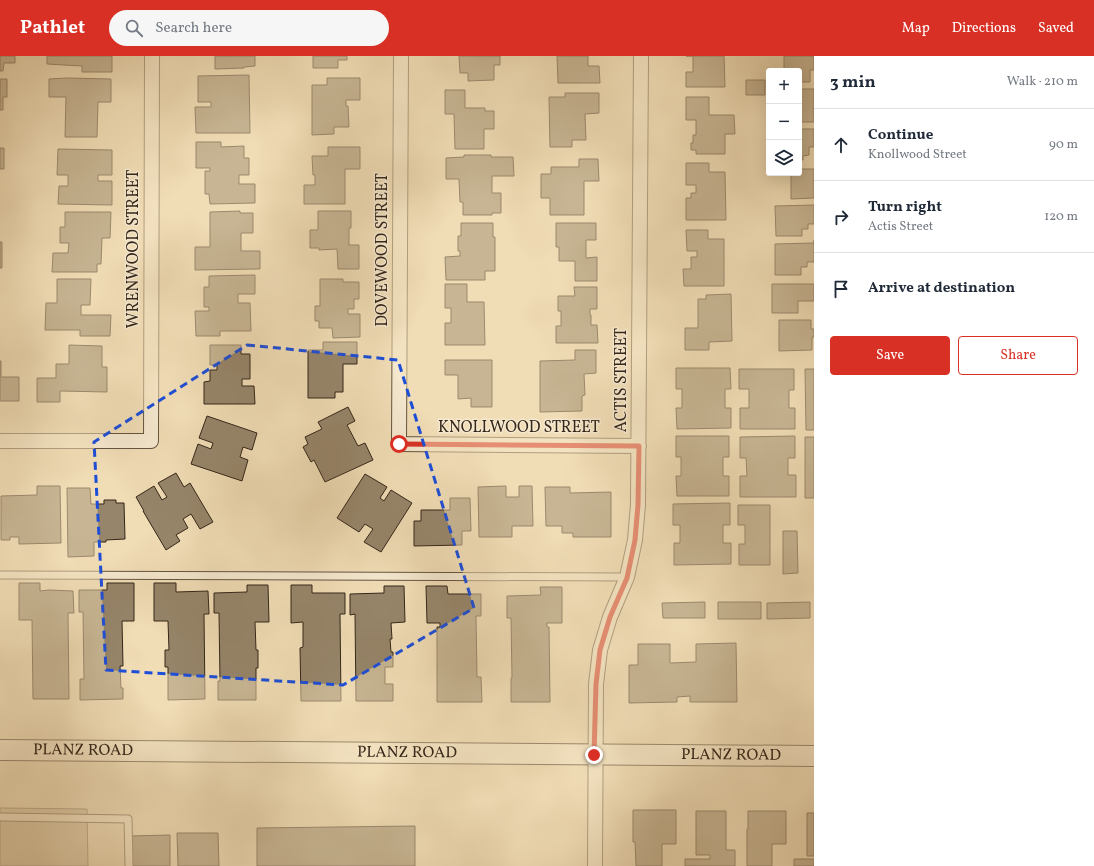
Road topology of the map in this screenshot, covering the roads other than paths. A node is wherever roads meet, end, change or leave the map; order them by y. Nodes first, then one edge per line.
1 (152, 56) edge
2 (401, 56) edge
3 (641, 56) edge
4 (0, 441) edge
5 (399, 444) joint
6 (639, 446) junction
7 (0, 575) edge
8 (627, 578) junction
9 (0, 750) edge
10 (594, 755) junction
11 (814, 756) edge
12 (0, 817) edge
13 (129, 866) edge
14 (595, 866) edge

1 - 4 street, WRENWOOD STREET
2 - 5 street, DOVEWOOD STREET
3 - 6 street, ACTIS STREET
5 - 6 street, KNOLLWOOD STREET
6 - 8 street, ACTIS STREET
7 - 8 lane
8 - 10 street, ACTIS STREET
9 - 10 street, PLANZ ROAD
10 - 11 street, PLANZ ROAD
10 - 14 street, ACTIS STREET
12 - 13 lane

